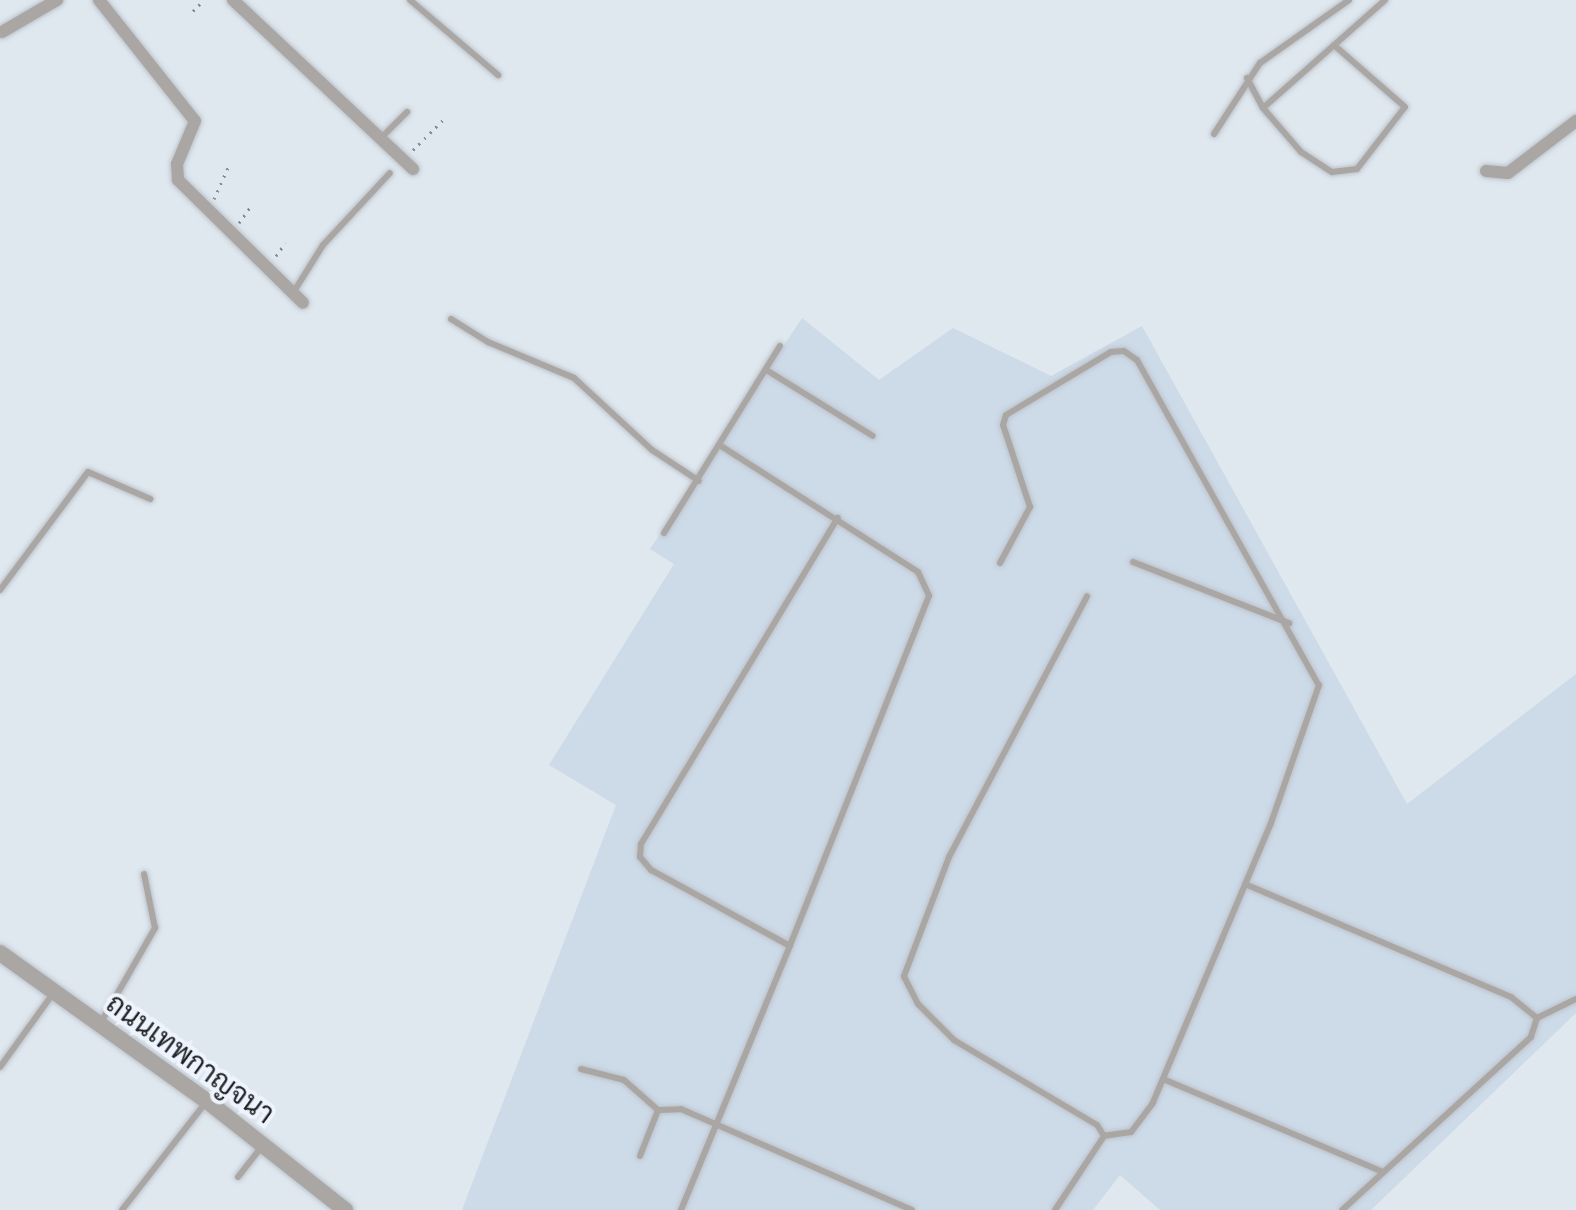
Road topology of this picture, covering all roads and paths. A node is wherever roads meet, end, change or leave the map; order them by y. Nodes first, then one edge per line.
1 (57, 0) edge
2 (99, 0) edge
3 (204, 0) edge
4 (233, 0) edge
5 (410, 0) edge
6 (1349, 0) edge
7 (1385, 0) edge
8 (193, 11) dead end
9 (2, 32) dead end
10 (1334, 45) junction
11 (498, 75) dead end
12 (1247, 78) junction
13 (1263, 108) junction
14 (407, 112) dead end
15 (444, 119) dead end
16 (1576, 121) edge
17 (1214, 134) dead end
18 (380, 139) junction
19 (408, 165) joint
20 (229, 166) dead end
21 (1486, 171) dead end
22 (390, 173) dead end
23 (251, 206) dead end
24 (209, 212) junction
25 (231, 234) junction
26 (293, 293) junction
27 (303, 303) dead end
28 (451, 319) dead end
29 (780, 346) dead end
30 (768, 371) junction
31 (873, 436) dead end
32 (721, 446) junction
33 (699, 481) junction
34 (150, 499) dead end
35 (838, 518) junction
36 (664, 533) dead end
37 (1133, 562) dead end
38 (1000, 563) dead end
39 (0, 590) edge
40 (1087, 596) dead end
41 (1289, 623) junction
42 (144, 874) dead end
43 (1245, 884) junction
44 (790, 946) junction
45 (0, 953) edge
46 (54, 992) junction
47 (1576, 999) edge
48 (1537, 1018) junction
49 (100, 1024) junction
50 (0, 1067) edge
51 (581, 1069) dead end
52 (1163, 1079) junction
53 (207, 1101) junction
54 (658, 1110) junction
55 (716, 1124) junction
56 (1104, 1136) junction
57 (263, 1145) junction
58 (640, 1156) dead end
59 (1383, 1172) junction
60 (238, 1177) dead end
61 (122, 1210) edge
62 (345, 1210) edge
63 (681, 1210) edge
64 (912, 1210) edge
65 (1055, 1210) edge
66 (1342, 1210) edge

1 - 9 street
2 - 24 street
3 - 8 path
4 - 18 street
5 - 11 lane
6 - 12 lane
7 - 10 lane
10 - 13 lane
10 - 13 lane
12 - 13 lane
12 - 17 lane
14 - 18 lane
15 - 19 path
16 - 21 street
18 - 19 street
20 - 24 path
22 - 26 lane
23 - 25 path
24 - 25 street
25 - 26 street
26 - 27 street
28 - 33 lane
29 - 30 lane
30 - 31 lane
30 - 32 lane
32 - 33 lane
32 - 35 lane
33 - 36 lane
34 - 39 lane
35 - 44 lane
35 - 44 lane
37 - 41 lane
38 - 41 lane
40 - 56 lane
41 - 43 lane
42 - 49 lane
43 - 48 lane
43 - 52 lane
44 - 55 lane
45 - 46 street, ถนนเทพกาญจนา
46 - 49 street, ถนนเทพกาญจนา
46 - 50 lane
47 - 48 lane
48 - 59 lane
49 - 53 street, ถนนเทพกาญจนา
51 - 54 lane
52 - 56 lane
52 - 59 lane
53 - 57 street, ถนนเทพกาญจนา
53 - 61 lane
54 - 55 lane
54 - 58 lane
55 - 63 lane
55 - 64 lane
56 - 65 lane
57 - 60 lane
57 - 62 street, ถนนเทพกาญจนา
59 - 66 lane

